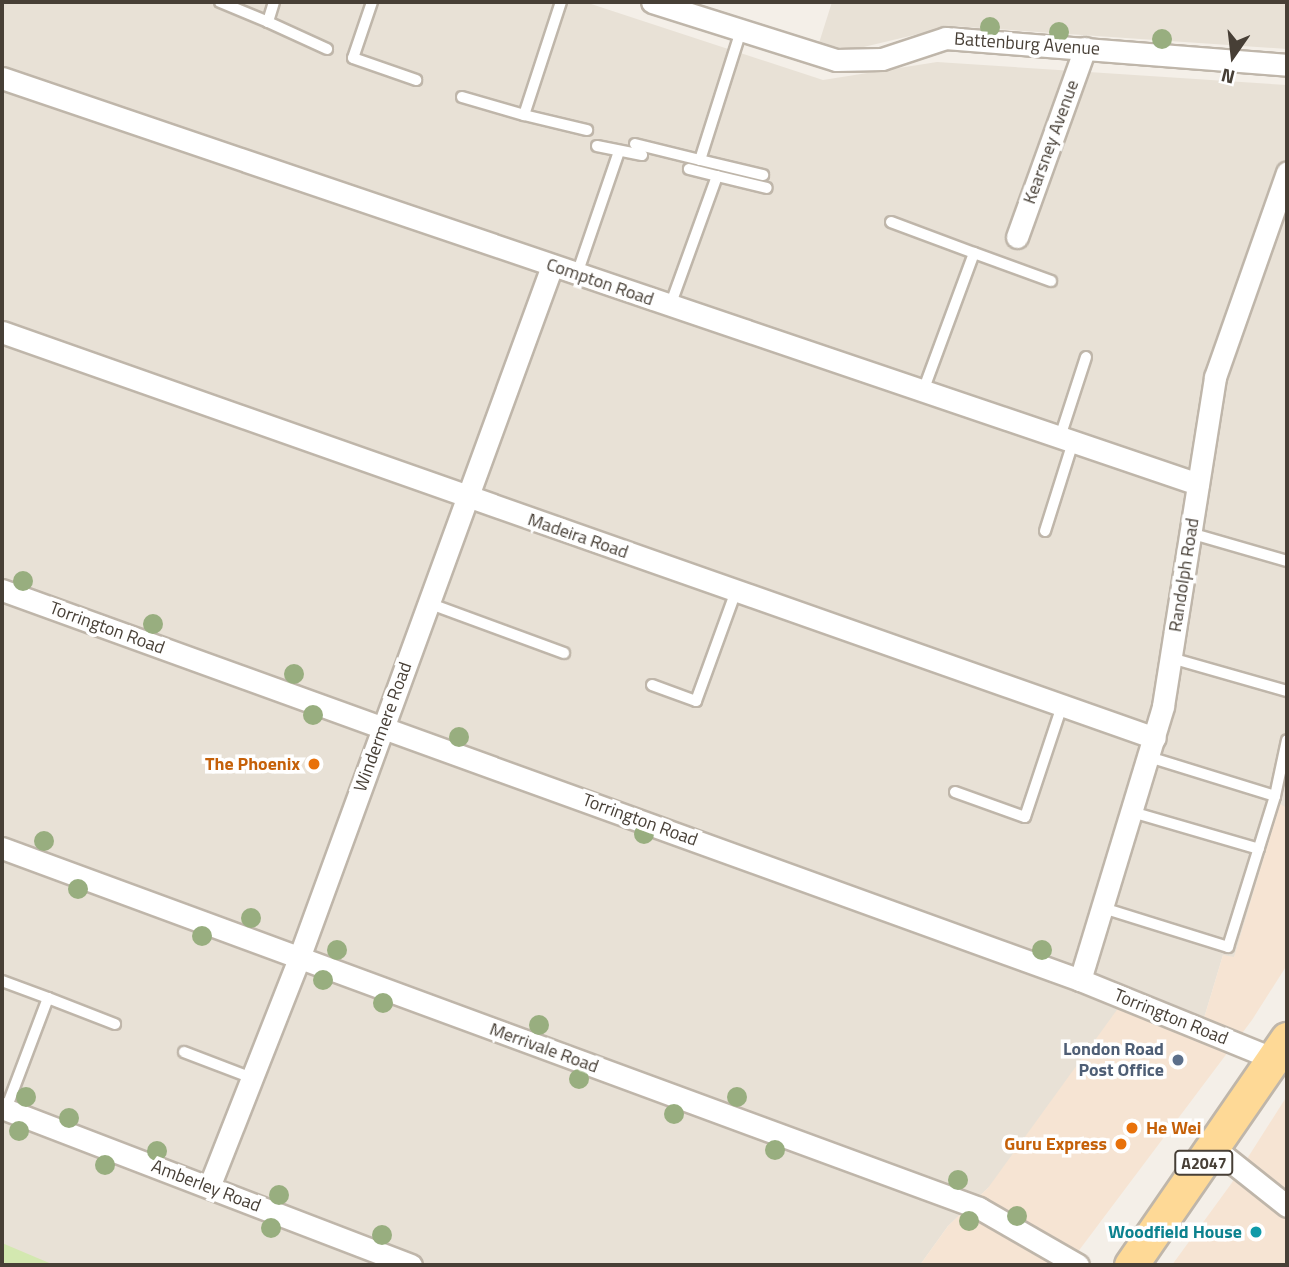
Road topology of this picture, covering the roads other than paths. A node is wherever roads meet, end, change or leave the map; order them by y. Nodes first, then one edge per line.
1 (220, 2) edge
2 (274, 2) edge
3 (372, 2) edge
4 (561, 2) edge
5 (652, 2) edge
6 (268, 22) junction
7 (741, 31) junction
8 (1085, 48) junction
9 (327, 49) dead end
10 (1287, 65) edge
11 (2, 78) edge
12 (415, 80) dead end
13 (462, 97) dead end
14 (524, 115) junction
15 (587, 130) dead end
16 (635, 144) dead end
17 (597, 146) dead end
18 (620, 151) junction
19 (642, 155) dead end
20 (699, 160) junction
21 (689, 169) dead end
22 (1287, 172) edge
23 (763, 175) dead end
24 (717, 176) junction
25 (767, 188) dead end
26 (891, 222) dead end
27 (1017, 237) dead end
28 (974, 253) junction
29 (552, 265) junction
30 (577, 274) junction
31 (1051, 281) dead end
32 (670, 306) junction
33 (2, 332) edge
34 (1086, 357) dead end
35 (923, 391) junction
36 (1067, 440) junction
37 (1198, 484) junction
38 (467, 496) junction
39 (1045, 531) dead end
40 (1190, 533) junction
41 (1287, 561) edge
42 (2, 590) edge
43 (736, 591) junction
44 (428, 603) junction
45 (564, 653) dead end
46 (1171, 658) junction
47 (652, 685) dead end
48 (1287, 691) edge
49 (1062, 706) junction
50 (383, 728) junction
51 (1287, 740) edge
52 (1152, 748) junction
53 (955, 792) dead end
54 (1276, 796) junction
55 (1132, 812) junction
56 (2, 848) edge
57 (1259, 849) junction
58 (1103, 908) junction
59 (299, 958) junction
60 (1080, 980) junction
61 (2, 981) edge
62 (47, 998) junction
63 (115, 1024) dead end
64 (1281, 1049) edge
65 (184, 1052) dead end
66 (252, 1078) junction
67 (4, 1108) edge
68 (1214, 1148) junction
69 (209, 1187) junction
70 (1287, 1206) edge
71 (411, 1265) edge
72 (1077, 1265) edge
73 (1130, 1265) edge

1 - 6 lane
2 - 6 lane
3 - 12 lane
4 - 14 lane
5 - 7 street, Battenburg Avenue
6 - 9 lane
7 - 8 street, Battenburg Avenue
7 - 20 lane
8 - 10 street, Battenburg Avenue
8 - 27 street, Kearsney Avenue
11 - 29 street, Compton Road
13 - 14 lane
14 - 15 lane
16 - 20 lane
17 - 18 lane
18 - 19 lane
18 - 30 lane
20 - 23 lane
21 - 24 lane
22 - 37 street, Randolph Road
24 - 25 lane
24 - 32 lane
26 - 28 lane
28 - 31 lane
28 - 35 lane
29 - 30 street, Compton Road
29 - 38 street, Windermere Road
30 - 32 street, Compton Road
32 - 35 street, Compton Road
33 - 38 street, Madeira Road
34 - 36 lane
35 - 36 street, Compton Road
36 - 37 street, Compton Road
36 - 39 lane
37 - 40 street, Randolph Road
38 - 43 street, Madeira Road
38 - 44 street, Windermere Road
40 - 41 lane
40 - 46 street, Randolph Road
42 - 50 street, Torrington Road
43 - 47 lane
43 - 49 street, Madeira Road
44 - 45 lane
44 - 50 street, Windermere Road
46 - 48 lane
46 - 52 street, Randolph Road
49 - 52 street, Madeira Road
49 - 53 lane
50 - 59 street, Windermere Road
50 - 60 street, Torrington Road
51 - 54 lane
52 - 54 lane
52 - 55 street, Randolph Road
54 - 57 lane
55 - 57 lane
55 - 58 street, Randolph Road
56 - 59 street, Merrivale Road
57 - 58 lane
58 - 60 street, Randolph Road
59 - 66 street, Windermere Road
59 - 72 street, Merrivale Road
60 - 64 street, Torrington Road
61 - 62 lane
62 - 63 lane
62 - 67 lane
64 - 68 main road, A2047
65 - 66 lane
66 - 69 street, Windermere Road
67 - 69 street, Amberley Road
68 - 70 street
68 - 73 main road, A2047
69 - 71 street, Amberley Road

